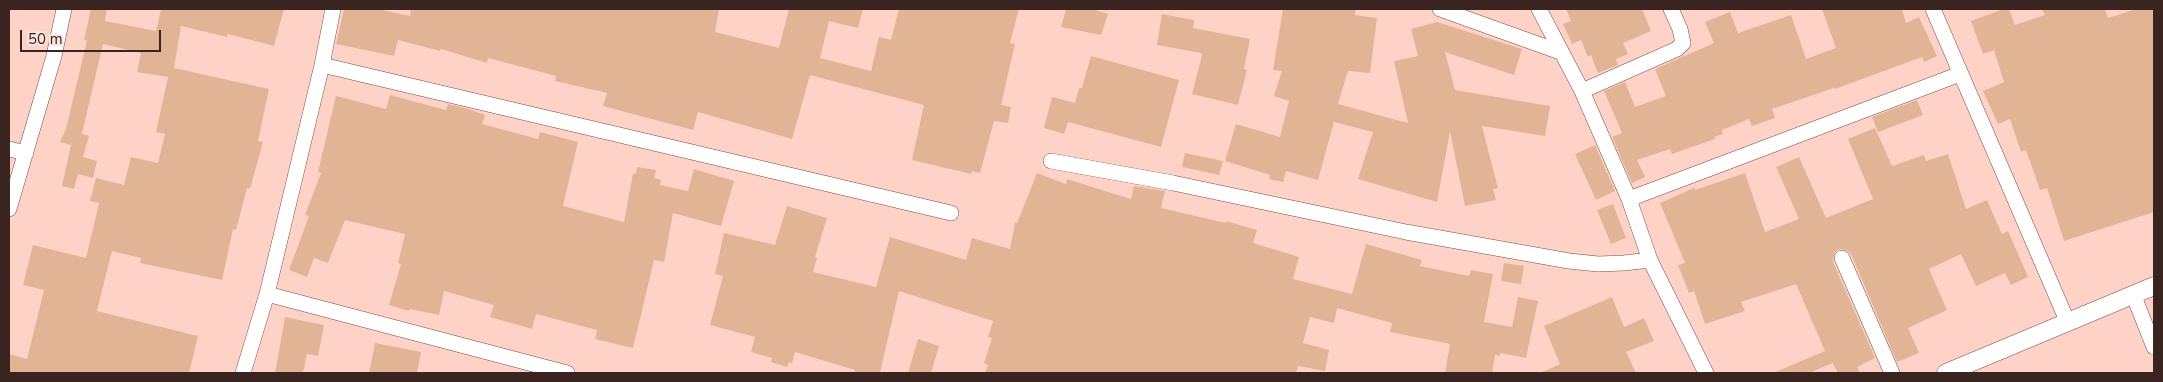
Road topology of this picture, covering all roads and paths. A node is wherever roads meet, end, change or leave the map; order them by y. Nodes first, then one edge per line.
1 (64, 9) edge
2 (332, 9) edge
3 (1440, 9) edge
4 (1538, 9) edge
5 (1671, 9) edge
6 (1933, 9) edge
7 (1560, 52) junction
8 (322, 65) junction
9 (1960, 74) junction
10 (1582, 92) junction
11 (9, 149) edge
12 (26, 153) junction
13 (1051, 161) dead end
14 (1629, 199) junction
15 (9, 209) edge
16 (951, 213) dead end
17 (1842, 258) dead end
18 (1650, 260) junction
19 (2154, 286) edge
20 (267, 294) junction
21 (2133, 294) junction
22 (2068, 323) junction
23 (2154, 347) edge
24 (243, 373) edge
25 (567, 373) edge
26 (1706, 373) edge
27 (1892, 373) edge
28 (1946, 373) edge

1 - 12 street
2 - 8 street
3 - 7 street
4 - 7 street
5 - 10 street
6 - 9 street
7 - 10 street
8 - 16 street
8 - 20 street
9 - 14 street
9 - 22 street
10 - 14 street
11 - 12 street
12 - 15 street
13 - 18 street
14 - 18 street
17 - 27 street
18 - 26 street
19 - 21 street
20 - 24 street
20 - 25 street
21 - 22 street
21 - 23 street
22 - 28 street

